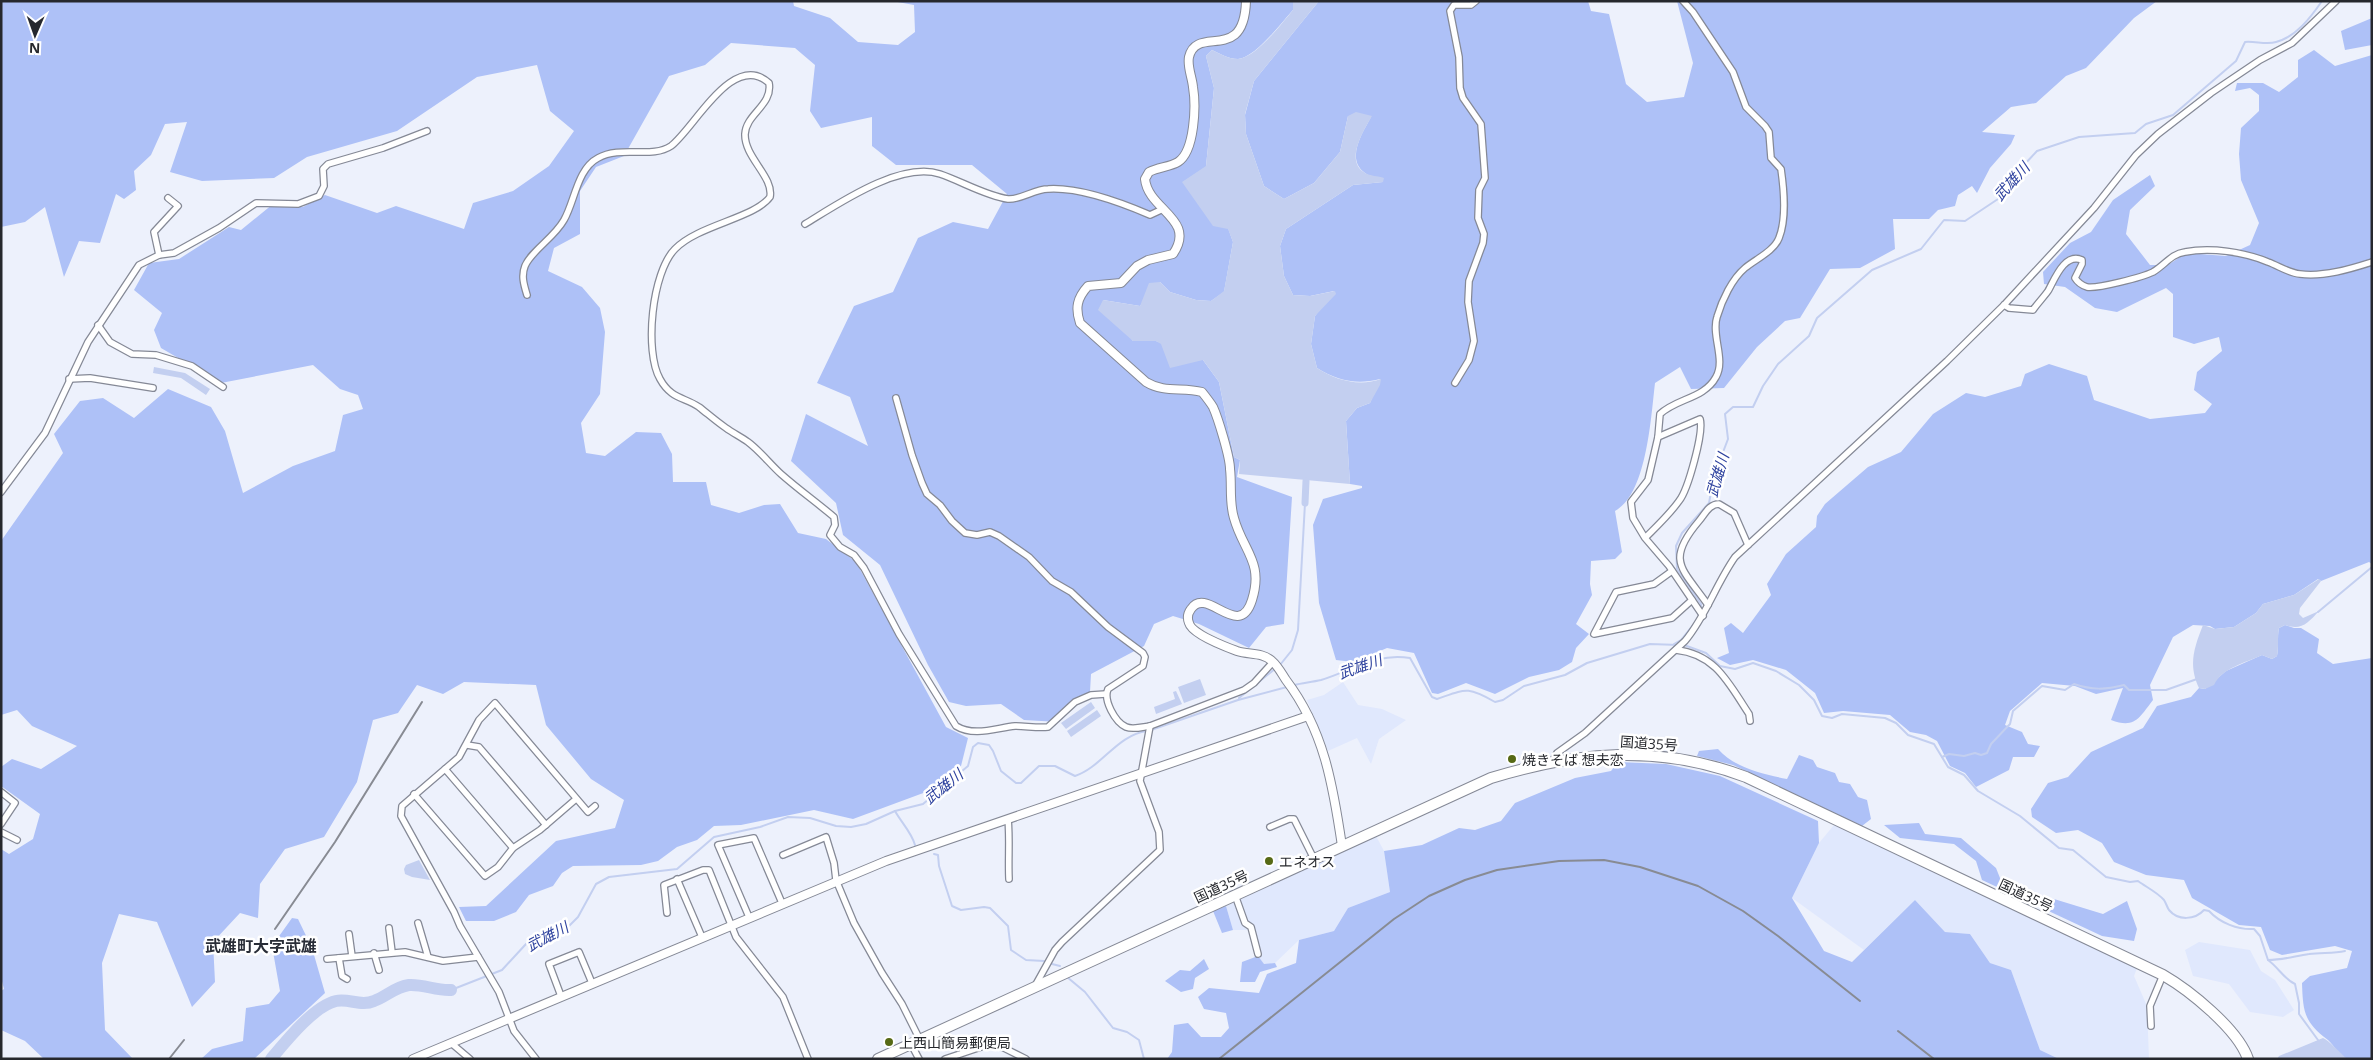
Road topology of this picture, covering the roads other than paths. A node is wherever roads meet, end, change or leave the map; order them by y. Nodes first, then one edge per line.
1 (1246, 1) edge
2 (1476, 1) edge
3 (1683, 1) edge
4 (2336, 1) edge
5 (427, 131) dead end
6 (168, 198) dead end
7 (1163, 209) junction
8 (805, 224) dead end
9 (159, 255) junction
10 (2372, 262) edge
11 (528, 295) dead end
12 (2004, 306) junction
13 (98, 325) junction
14 (69, 379) junction
15 (1455, 383) dead end
16 (222, 387) dead end
17 (152, 388) dead end
18 (896, 398) dead end
19 (1658, 437) junction
20 (1, 492) edge
21 (1645, 538) junction
22 (1748, 545) junction
23 (1672, 571) junction
24 (1692, 600) junction
25 (1708, 605) junction
26 (1703, 616) junction
27 (1677, 649) junction
28 (1275, 665) junction
29 (1106, 694) junction
30 (1308, 716) junction
31 (1750, 721) dead end
32 (1150, 726) junction
33 (467, 745) junction
34 (1552, 762) junction
35 (445, 769) junction
36 (1140, 774) junction
37 (1, 792) edge
38 (414, 794) junction
39 (576, 799) junction
40 (595, 806) dead end
41 (1008, 819) junction
42 (1, 824) edge
43 (546, 824) junction
44 (1270, 826) dead end
45 (1, 832) edge
46 (17, 840) dead end
47 (1342, 846) junction
48 (513, 848) junction
49 (783, 855) dead end
50 (1314, 859) junction
51 (677, 879) junction
52 (1009, 879) dead end
53 (836, 880) junction
54 (1235, 896) junction
55 (782, 903) junction
56 (667, 913) dead end
57 (748, 917) junction
58 (418, 923) dead end
59 (731, 924) junction
60 (389, 928) dead end
61 (349, 934) dead end
62 (702, 937) junction
63 (392, 952) junction
64 (374, 954) junction
65 (1258, 954) dead end
66 (352, 956) junction
67 (428, 957) junction
68 (478, 957) junction
69 (340, 958) junction
70 (327, 960) dead end
71 (379, 970) dead end
72 (2163, 975) junction
73 (346, 979) dead end
74 (592, 983) junction
75 (1034, 987) junction
76 (561, 996) junction
77 (508, 1018) junction
78 (2151, 1026) dead end
79 (916, 1042) junction
80 (452, 1043) junction
81 (414, 1059) edge
82 (470, 1059) edge
83 (536, 1059) edge
84 (808, 1059) edge
85 (878, 1059) edge
86 (919, 1059) edge
87 (945, 1059) edge
88 (1026, 1059) edge
89 (2248, 1059) edge

1 - 7 street
2 - 15 street
3 - 19 street
4 - 12 street
5 - 9 street
6 - 9 street
7 - 8 street
7 - 28 street
9 - 13 street
10 - 12 street
11 - 29 street
12 - 22 street
13 - 14 street
13 - 16 street
14 - 17 street
14 - 20 street
18 - 29 street
19 - 21 street
19 - 21 street
21 - 23 street
22 - 25 street
22 - 25 street
23 - 24 street
23 - 24 street
24 - 26 street
25 - 26 street
26 - 27 street
27 - 31 street
27 - 34 street
28 - 30 street
28 - 32 street
29 - 32 street
30 - 36 street
30 - 47 street
32 - 36 street
33 - 35 street
33 - 39 street
33 - 43 street
34 - 47 highway, 国道35号
34 - 72 highway, 国道35号
35 - 38 street
35 - 48 street
36 - 41 street
36 - 75 street
37 - 42 street
38 - 48 street
38 - 68 street
39 - 40 street
39 - 43 street
41 - 52 street
41 - 53 street
43 - 48 street
44 - 50 street
45 - 46 street
47 - 50 highway, 国道35号
49 - 53 street
50 - 54 highway, 国道35号
51 - 56 street
51 - 59 street
51 - 62 street
53 - 55 street
53 - 79 street
54 - 65 street
54 - 75 highway, 国道35号
55 - 57 street
55 - 57 street
57 - 59 street
58 - 67 street
59 - 62 street
59 - 84 street
60 - 63 street
61 - 66 street
62 - 74 street
63 - 64 street
63 - 67 street
64 - 66 street
64 - 71 street
66 - 69 street
67 - 68 street
68 - 77 street
69 - 70 street
69 - 73 street
72 - 78 street
72 - 89 highway, 国道35号
74 - 76 street
74 - 76 street
75 - 79 highway, 国道35号
76 - 77 street
77 - 80 street
77 - 83 street
79 - 85 highway, 国道35号
79 - 86 street
80 - 81 street
80 - 82 street
87 - 88 street

